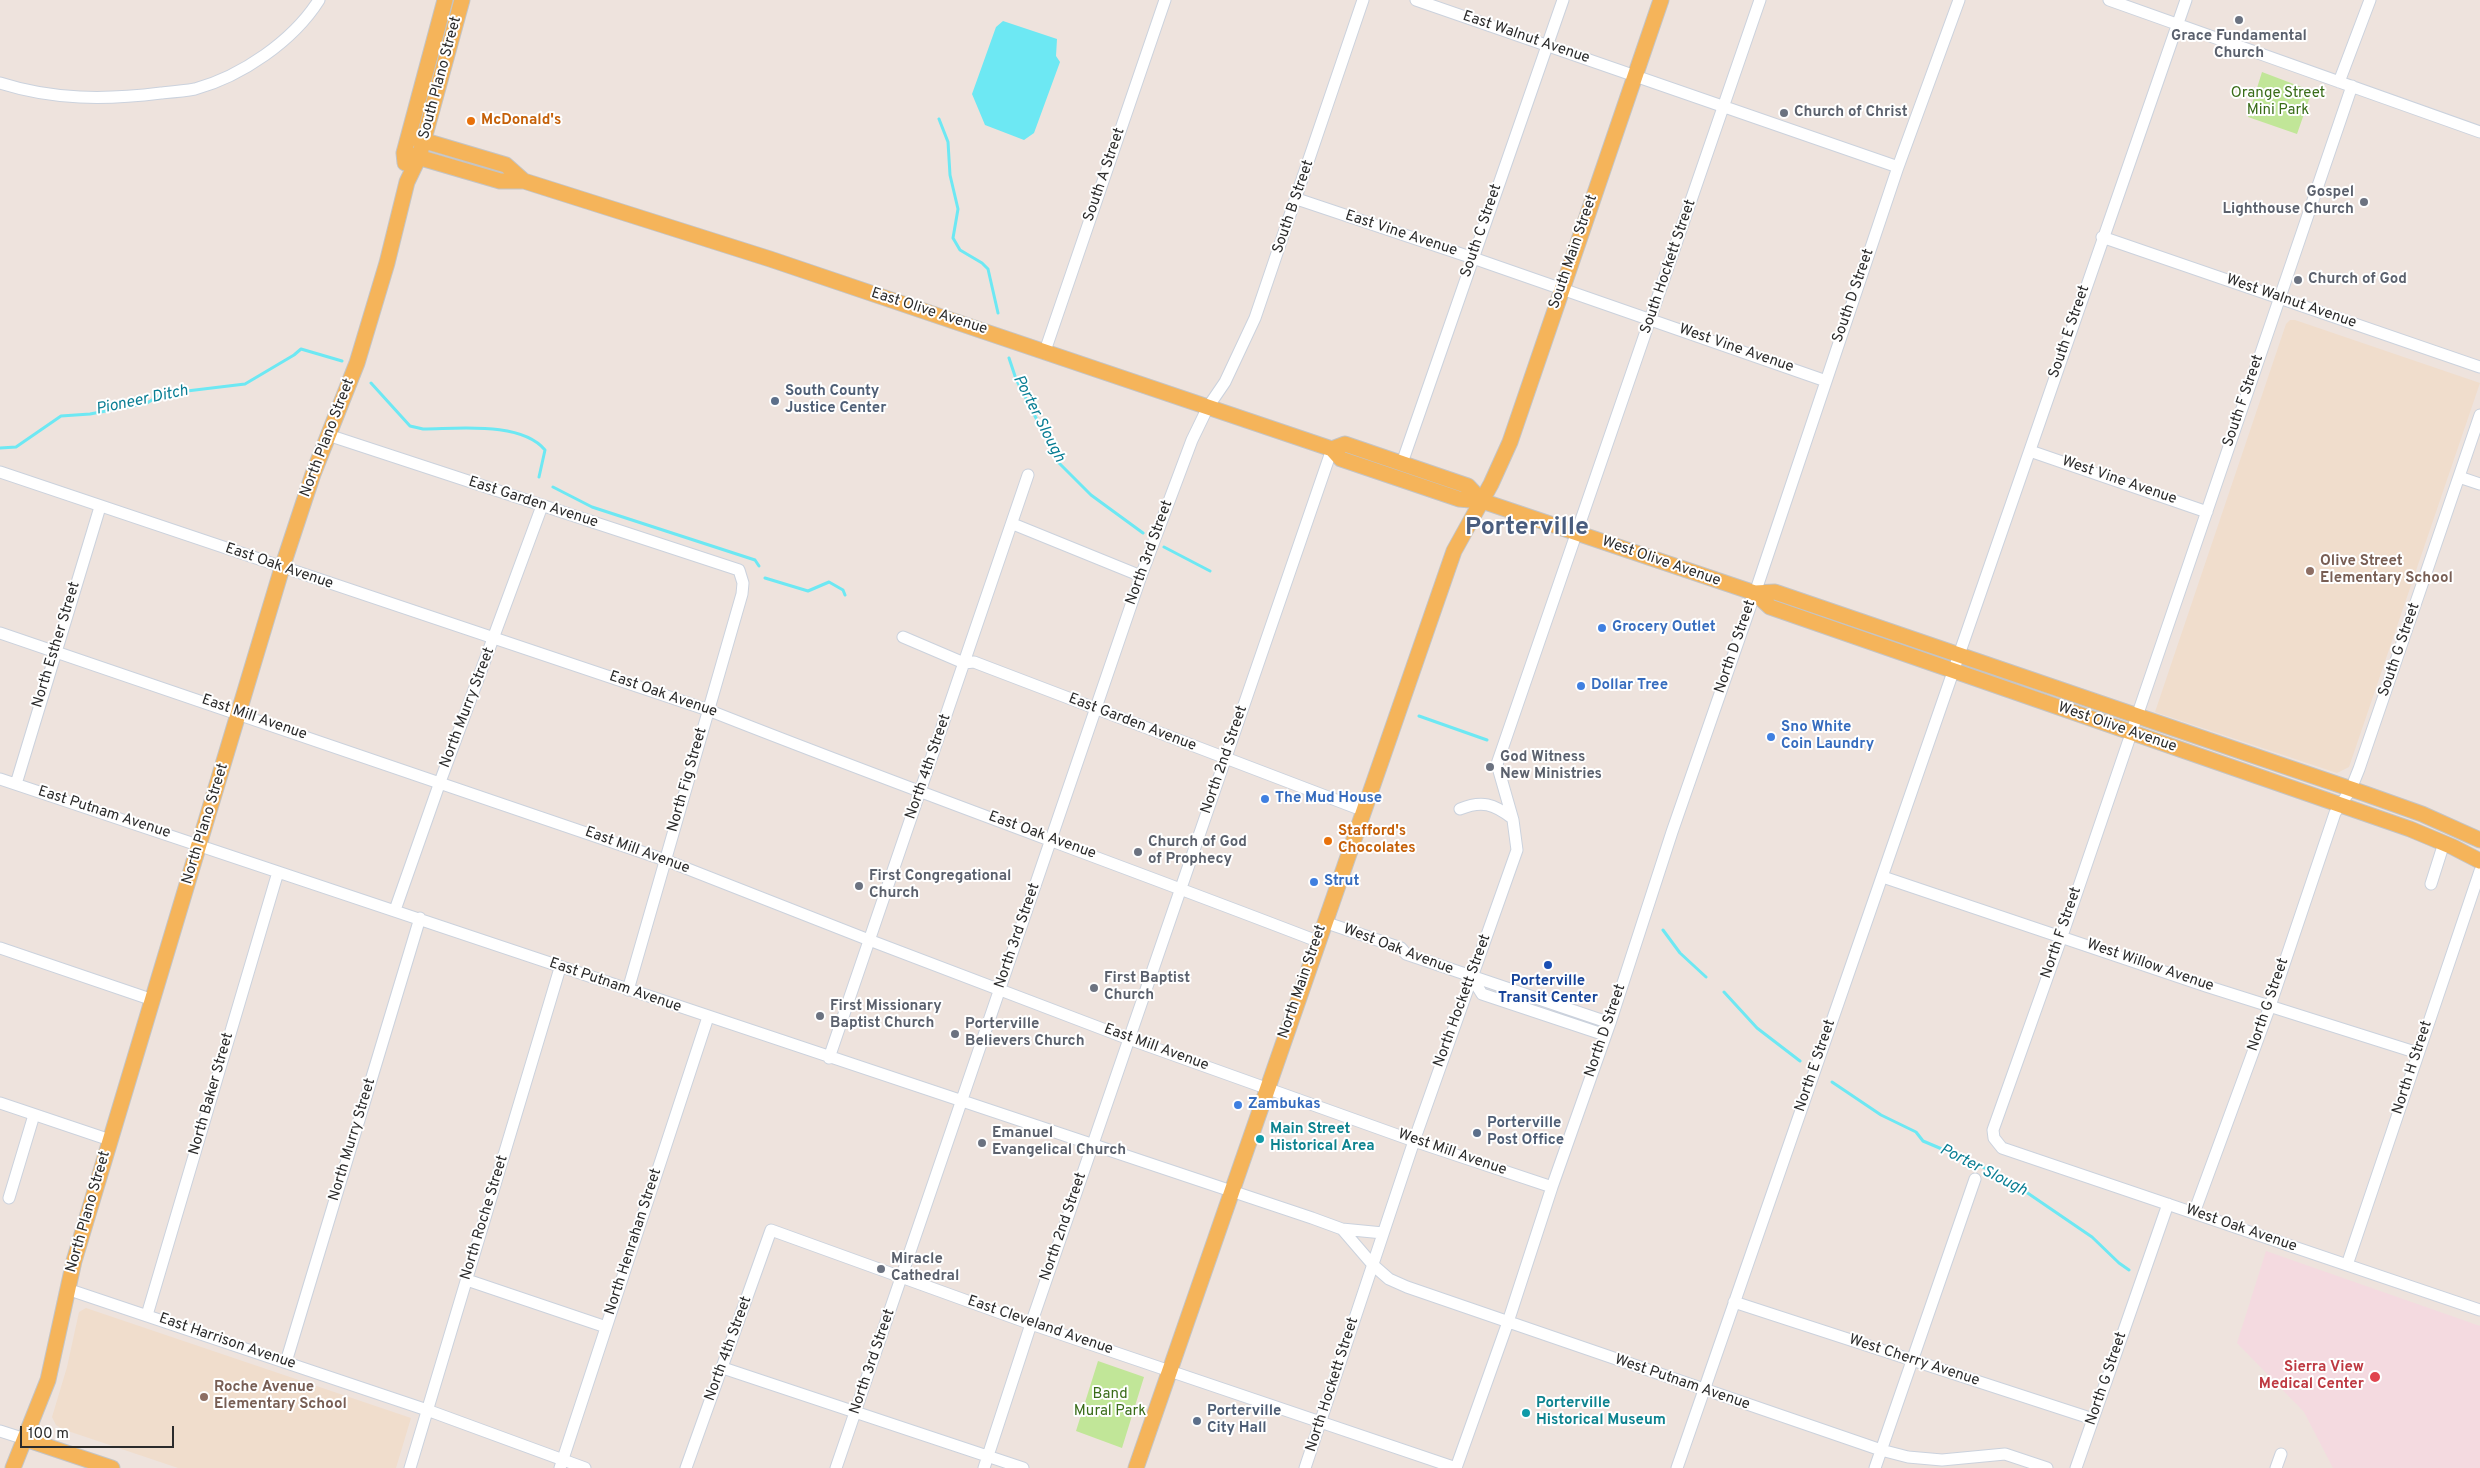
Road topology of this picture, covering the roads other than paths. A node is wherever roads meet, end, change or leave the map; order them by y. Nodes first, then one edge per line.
1 (319, 0) edge
2 (445, 0) edge
3 (462, 0) edge
4 (1165, 0) edge
5 (1363, 0) edge
6 (1416, 0) edge
7 (1563, 0) edge
8 (1661, 0) edge
9 (1760, 0) edge
10 (1959, 0) edge
11 (2109, 0) edge
12 (2186, 0) edge
13 (2370, 0) edge
14 (2178, 24) junction
15 (1548, 45) junction
16 (1635, 76) junction
17 (0, 82) edge
18 (2339, 82) junction
19 (2352, 86) junction
20 (1724, 105) junction
21 (2480, 132) edge
22 (408, 136) junction
23 (424, 140) junction
24 (404, 153) junction
25 (419, 157) junction
26 (1898, 167) junction
27 (524, 181) junction
28 (407, 182) junction
29 (1297, 200) junction
30 (2102, 237) junction
31 (1473, 258) junction
32 (1562, 288) junction
33 (2279, 298) junction
34 (1652, 319) junction
35 (1044, 351) junction
36 (2480, 367) edge
37 (1826, 381) junction
38 (1208, 407) junction
39 (2480, 415) edge
40 (328, 435) junction
41 (1332, 449) junction
42 (2030, 451) junction
43 (1402, 463) junction
44 (0, 472) edge
45 (1028, 475) dead end
46 (2459, 477) junction
47 (2480, 484) edge
48 (1482, 501) junction
49 (542, 506) junction
50 (100, 507) junction
51 (2207, 512) junction
52 (1013, 524) junction
53 (1576, 533) junction
54 (282, 568) junction
55 (739, 570) joint
56 (1142, 576) junction
57 (1755, 593) junction
58 (0, 632) edge
59 (903, 637) dead end
60 (494, 640) junction
61 (55, 652) junction
62 (964, 663) junction
63 (1955, 663) junction
64 (1096, 709) junction
65 (708, 710) junction
66 (239, 713) junction
67 (2135, 715) junction
68 (2130, 732) junction
69 (1226, 758) junction
70 (2270, 761) junction
71 (2219, 763) junction
72 (0, 779) edge
73 (440, 782) junction
74 (16, 784) junction
75 (921, 792) junction
76 (2346, 797) junction
77 (1460, 809) dead end
78 (1362, 810) junction
79 (1512, 818) junction
80 (1051, 839) junction
81 (2480, 840) edge
82 (2444, 843) junction
83 (200, 845) junction
84 (665, 860) junction
85 (2480, 861) edge
86 (2480, 871) edge
87 (278, 872) junction
88 (1883, 877) junction
89 (2431, 884) dead end
90 (1180, 888) junction
91 (395, 910) junction
92 (420, 918) junction
93 (1324, 922) junction
94 (2062, 936) junction
95 (869, 940) junction
96 (1318, 941) junction
97 (0, 948) edge
98 (560, 968) junction
99 (1472, 978) junction
100 (1001, 989) junction
101 (628, 990) junction
102 (153, 1000) junction
103 (2270, 1006) junction
104 (708, 1017) junction
105 (1610, 1023) junction
106 (1605, 1035) junction
107 (1129, 1039) junction
108 (2418, 1053) junction
109 (829, 1058) junction
110 (1267, 1089) junction
111 (961, 1102) junction
112 (0, 1104) edge
113 (34, 1115) junction
114 (110, 1140) junction
115 (1414, 1141) junction
116 (1093, 1143) junction
117 (2002, 1148) joint
118 (1975, 1179) dead end
119 (1552, 1187) junction
120 (1231, 1190) junction
121 (9, 1198) dead end
122 (2168, 1204) junction
123 (2194, 1213) junction
124 (1342, 1229) junction
125 (771, 1230) joint
126 (1383, 1233) junction
127 (1373, 1265) junction
128 (2346, 1265) junction
129 (902, 1276) junction
130 (467, 1280) junction
131 (67, 1289) junction
132 (1734, 1302) junction
133 (2480, 1310) edge
134 (147, 1315) junction
135 (1508, 1322) junction
136 (1030, 1324) junction
137 (606, 1327) junction
138 (1912, 1361) junction
139 (286, 1362) junction
140 (723, 1368) junction
141 (1170, 1370) junction
142 (1704, 1390) junction
143 (427, 1410) junction
144 (856, 1412) junction
145 (2094, 1419) junction
146 (1320, 1422) junction
147 (0, 1431) edge
148 (25, 1439) junction
149 (1880, 1450) junction
150 (2281, 1454) dead end
151 (988, 1456) junction
152 (561, 1464) edge
153 (13, 1468) edge
154 (112, 1468) edge
155 (410, 1468) edge
156 (585, 1468) edge
157 (686, 1468) edge
158 (836, 1468) edge
159 (984, 1468) edge
160 (1023, 1468) edge
161 (1136, 1468) edge
162 (1305, 1468) edge
163 (1456, 1468) edge
164 (1677, 1468) edge
165 (1875, 1468) edge
166 (2047, 1468) edge
167 (2076, 1468) edge
168 (2276, 1468) edge

1 - 17 street
2 - 22 main road, South Plano Street
3 - 23 main road, South Plano Street
4 - 35 street, South A Street
5 - 29 street, South B Street
6 - 15 street, East Walnut Avenue
7 - 15 street, South C Street
8 - 16 main road, South Main Street
9 - 20 street, South Hockett Street
10 - 26 street, South D Street
11 - 14 street
12 - 14 street, South E Street
13 - 18 street
14 - 18 street
14 - 30 street, South E Street
15 - 16 street, East Walnut Avenue
15 - 31 street, South C Street
16 - 20 street
16 - 32 main road, South Main Street
18 - 19 street
19 - 21 street
19 - 33 street, South F Street
20 - 26 street
20 - 34 street, South Hockett Street
22 - 23 main road, East Olive Avenue
22 - 24 main road, South Plano Street
23 - 25 main road, South Plano Street
23 - 27 main road, East Olive Avenue
24 - 25 main road, East Olive Avenue
24 - 28 main road, North Plano Street
25 - 27 main road, East Olive Avenue
25 - 28 main road, North Plano Street
26 - 37 street, South D Street
27 - 35 main road, East Olive Avenue
28 - 40 main road, North Plano Street
29 - 31 street, East Vine Avenue
29 - 38 street, South B Street
30 - 33 street, West Walnut Avenue
30 - 42 street, South E Street
31 - 32 street, East Vine Avenue
31 - 43 street, South C Street
32 - 34 street, West Vine Avenue
32 - 48 main road, South Main Street
33 - 36 street, West Walnut Avenue
33 - 51 street, South F Street
34 - 37 street, West Vine Avenue
34 - 53 street, South Hockett Street
35 - 38 main road, East Olive Avenue
37 - 57 street, South D Street
38 - 41 main road, East Olive Avenue
38 - 56 street, North 3rd Street
39 - 46 street, South G Street
40 - 49 street, East Garden Avenue
40 - 54 main road, North Plano Street
41 - 43 main road, East Olive Avenue
41 - 48 main road, East Olive Avenue
41 - 69 street, North 2nd Street
42 - 51 street, West Vine Avenue
42 - 63 street, South E Street
43 - 48 main road, East Olive Avenue
44 - 50 street, East Oak Avenue
45 - 52 street, North 4th Street
46 - 47 street
46 - 76 street, South G Street
48 - 53 main road, West Olive Avenue
48 - 78 main road, North Main Street
49 - 55 street, East Garden Avenue
49 - 60 street, North Murry Street
50 - 54 street, East Oak Avenue
50 - 61 street, North Esther Street
51 - 67 street, South F Street
52 - 56 street
52 - 62 street, North 4th Street
53 - 57 main road, West Olive Avenue
53 - 79 street, North Hockett Street
54 - 60 street, East Oak Avenue
54 - 66 main road, North Plano Street
55 - 65 street, North Fig Street
56 - 64 street, North 3rd Street
57 - 63 main road, West Olive Avenue
57 - 105 street, North D Street
58 - 61 street, East Mill Avenue
59 - 62 street, East Garden Avenue
60 - 65 street, East Oak Avenue
60 - 73 street, North Murry Street
61 - 66 street, East Mill Avenue
61 - 74 street, North Esther Street
62 - 64 street, East Garden Avenue
62 - 75 street, North 4th Street
63 - 67 main road, West Olive Avenue
63 - 68 main road, West Olive Avenue
63 - 88 street, North E Street
64 - 69 street, East Garden Avenue
64 - 80 street, North 3rd Street
65 - 75 street, East Oak Avenue
65 - 84 street, North Fig Street
66 - 73 street, East Mill Avenue
66 - 83 main road, North Plano Street
67 - 68 street, North F Street
67 - 70 main road, West Olive Avenue
68 - 71 main road, West Olive Avenue
68 - 94 street, North F Street
69 - 78 street, East Garden Avenue
69 - 90 street, North 2nd Street
70 - 71 main road
70 - 76 main road, West Olive Avenue
71 - 76 main road, West Olive Avenue
72 - 74 street, East Putnam Avenue
73 - 84 street, East Mill Avenue
73 - 91 street, North Murry Street
74 - 83 street, East Putnam Avenue
75 - 80 street, East Oak Avenue
75 - 95 street, North 4th Street
76 - 81 main road, West Olive Avenue
76 - 82 main road, West Olive Avenue
76 - 103 street, North G Street
77 - 79 street
78 - 93 main road, North Main Street
79 - 99 street, North Hockett Street
80 - 90 street, East Oak Avenue
80 - 100 street, North 3rd Street
82 - 85 main road, West Olive Avenue
82 - 89 street
83 - 87 street, East Putnam Avenue
83 - 102 main road, North Plano Street
84 - 95 street, East Mill Avenue
84 - 101 street, North Fig Street
86 - 108 street, North H Street
87 - 91 street, East Putnam Avenue
87 - 134 street, North Baker Street
88 - 94 street, West Willow Avenue
88 - 132 street, North E Street
90 - 96 street, East Oak Avenue
90 - 107 street, North 2nd Street
91 - 92 street, East Putnam Avenue
92 - 98 street, East Putnam Avenue
92 - 139 street, North Murry Street
93 - 96 main road, North Main Street
93 - 99 street, West Oak Avenue
94 - 103 street, West Willow Avenue
94 - 117 street, North F Street
95 - 100 street, East Mill Avenue
95 - 109 street, North 4th Street
96 - 110 main road, North Main Street
97 - 102 street
98 - 101 street, East Putnam Avenue
98 - 130 street, North Roche Street
99 - 105 street, West Oak Avenue
99 - 106 street, West Oak Avenue
99 - 115 street, North Hockett Street
100 - 107 street, East Mill Avenue
100 - 111 street, North 3rd Street
101 - 104 street, East Putnam Avenue
102 - 114 main road, North Plano Street
103 - 108 street, West Willow Avenue
103 - 123 street, North G Street
104 - 109 street, East Putnam Avenue
104 - 137 street, North Henrahan Street
105 - 106 street, North D Street
106 - 119 street, North D Street
107 - 110 street, East Mill Avenue
107 - 116 street, North 2nd Street
108 - 128 street, North H Street
109 - 111 street, East Putnam Avenue
110 - 115 street, West Mill Avenue
110 - 120 main road, North Main Street
111 - 116 street, East Putnam Avenue
111 - 129 street, North 3rd Street
112 - 113 street
113 - 114 street
113 - 121 street
114 - 131 main road, North Plano Street
115 - 119 street, West Mill Avenue
115 - 126 street, North Hockett Street
116 - 120 street, East Putnam Avenue
116 - 136 street, North 2nd Street
117 - 122 street, West Oak Avenue
118 - 138 street
119 - 135 street, North D Street
120 - 124 street, West Putnam Avenue
120 - 141 main road, North Main Street
122 - 123 street, West Oak Avenue
122 - 145 street, North G Street
123 - 128 street, West Oak Avenue
124 - 126 street, West Putnam Avenue
124 - 127 street, West Putnam Avenue
125 - 129 street, East Cleveland Avenue
125 - 140 street, North 4th Street
126 - 127 street, North Hockett Street
127 - 135 street, West Putnam Avenue
127 - 146 street, North Hockett Street
128 - 133 street, West Oak Avenue
129 - 136 street, East Cleveland Avenue
129 - 144 street, North 3rd Street
130 - 137 street
130 - 143 street, North Roche Street
131 - 134 street, East Harrison Avenue
131 - 148 main road, North Plano Street
132 - 138 street, West Cherry Avenue
132 - 142 street, North E Street
134 - 139 street, East Harrison Avenue
135 - 142 street, West Putnam Avenue
135 - 163 street, North D Street
136 - 141 street, East Cleveland Avenue
136 - 151 street, North 2nd Street
137 - 152 street, North Henrahan Street
138 - 145 street, West Cherry Avenue
138 - 149 street
139 - 143 street, East Harrison Avenue
140 - 144 street
140 - 157 street, North 4th Street
141 - 146 street, East Cleveland Avenue
141 - 161 main road, North Main Street
142 - 149 street, West Putnam Avenue
142 - 164 street, North E Street
143 - 152 street, East Harrison Avenue
143 - 155 street, North Roche Street
144 - 151 street
144 - 158 street, North 3rd Street
145 - 167 street, North G Street
146 - 162 street, North Hockett Street
146 - 163 street, East Cleveland Avenue
147 - 148 street
148 - 153 main road, North Plano Street
148 - 154 main road
149 - 165 street
149 - 166 street, West Putnam Avenue
150 - 168 street
151 - 159 street, North 2nd Street
151 - 160 street
152 - 156 street, East Harrison Avenue

